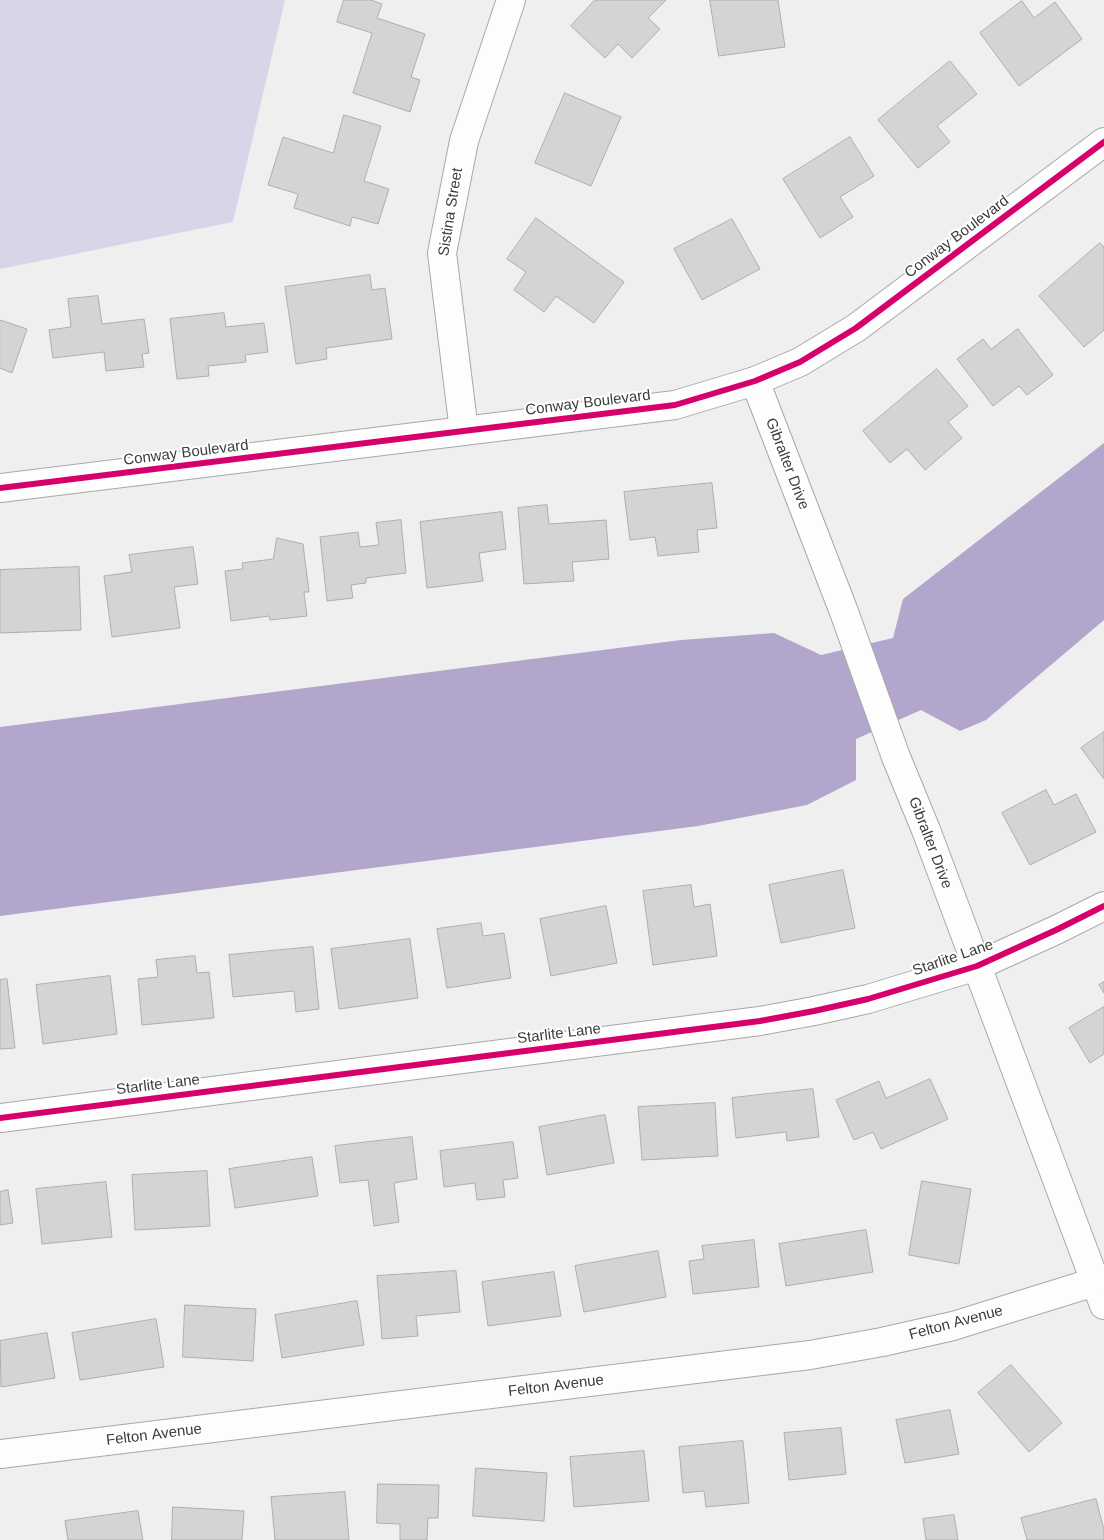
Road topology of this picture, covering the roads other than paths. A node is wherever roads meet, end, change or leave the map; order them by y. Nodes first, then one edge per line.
1 (511, 0) edge
2 (1104, 142) edge
3 (755, 381) junction
4 (464, 431) junction
5 (0, 488) edge
6 (1104, 906) edge
7 (977, 966) junction
8 (0, 1118) edge
9 (1101, 1289) edge
10 (0, 1454) edge

1 - 4 street, Sistina Street
2 - 3 street, Conway Boulevard
3 - 4 street, Conway Boulevard
3 - 7 street, Gibralter Drive
4 - 5 street, Conway Boulevard
6 - 7 street, Starlite Lane
7 - 8 street, Starlite Lane
7 - 9 street, Gibralter Drive
9 - 10 street, Felton Avenue

